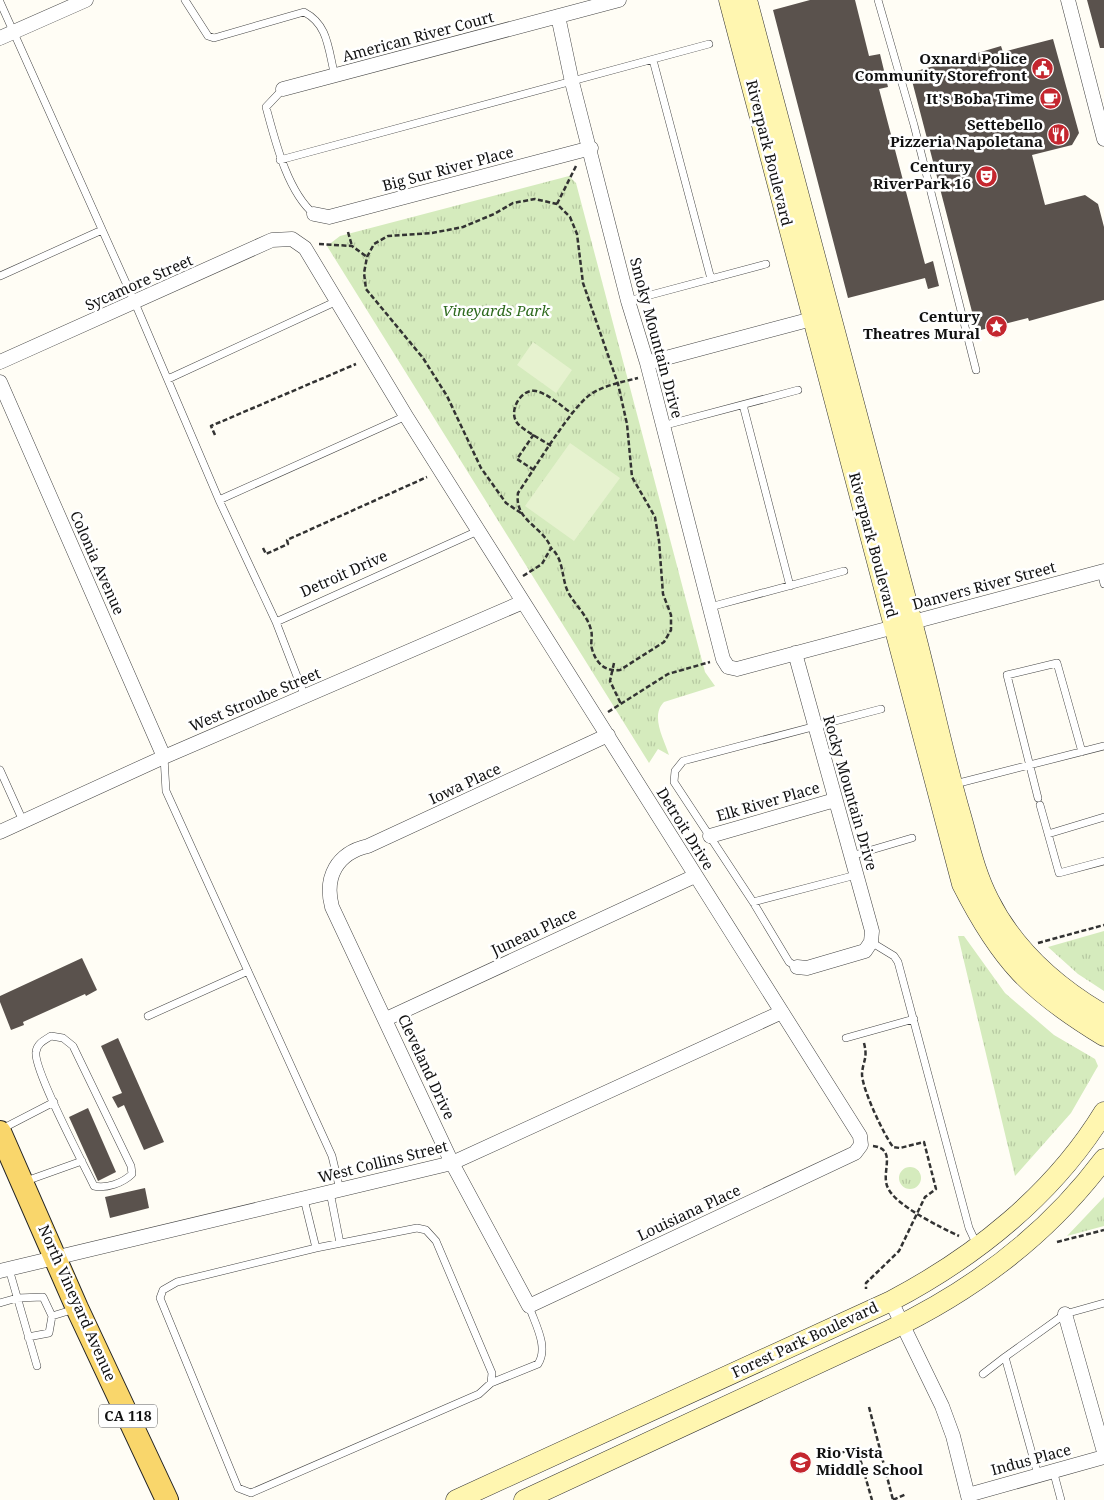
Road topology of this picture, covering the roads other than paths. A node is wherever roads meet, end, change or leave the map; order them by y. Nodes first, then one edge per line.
1 (86, 0) edge
2 (185, 0) edge
3 (619, 0) edge
4 (729, 0) edge
5 (747, 0) edge
6 (878, 0) edge
7 (1068, 0) edge
8 (0, 2) edge
9 (558, 16) junction
10 (13, 32) junction
11 (0, 38) edge
12 (709, 44) dead end
13 (653, 60) junction
14 (335, 76) junction
15 (572, 82) junction
16 (283, 89) joint
17 (1104, 139) edge
18 (591, 148) junction
19 (280, 160) junction
20 (314, 214) joint
21 (102, 230) junction
22 (292, 239) joint
23 (766, 264) dead end
24 (0, 276) edge
25 (710, 279) junction
26 (337, 301) junction
27 (628, 301) junction
28 (135, 303) junction
29 (812, 320) junction
30 (0, 362) edge
31 (648, 369) junction
32 (976, 370) dead end
33 (168, 378) junction
34 (0, 382) edge
35 (798, 390) dead end
36 (744, 405) junction
37 (406, 416) junction
38 (662, 426) junction
39 (219, 500) junction
40 (480, 530) junction
41 (844, 571) dead end
42 (1103, 576) edge
43 (790, 586) junction
44 (524, 602) junction
45 (710, 608) junction
46 (276, 622) junction
47 (903, 624) junction
48 (795, 652) junction
49 (726, 663) joint
50 (305, 696) junction
51 (881, 709) dead end
52 (814, 726) junction
53 (608, 735) junction
54 (1104, 746) edge
55 (1082, 752) junction
56 (164, 757) junction
57 (1029, 767) junction
58 (0, 770) edge
59 (952, 785) junction
60 (835, 800) junction
61 (1104, 817) edge
62 (23, 822) junction
63 (0, 832) edge
64 (1048, 834) junction
65 (710, 836) junction
66 (912, 838) dead end
67 (851, 856) junction
68 (1104, 861) edge
69 (338, 864) joint
70 (856, 875) junction
71 (695, 876) junction
72 (753, 902) junction
73 (871, 942) junction
74 (797, 967) joint
75 (248, 971) junction
76 (782, 1012) junction
77 (1104, 1015) edge
78 (148, 1016) dead end
79 (386, 1018) junction
80 (914, 1020) junction
81 (1104, 1036) edge
82 (846, 1038) dead end
83 (54, 1102) junction
84 (1104, 1112) edge
85 (0, 1131) edge
86 (861, 1145) joint
87 (1104, 1159) edge
88 (82, 1161) junction
89 (452, 1163) junction
90 (23, 1182) junction
91 (335, 1191) junction
92 (304, 1198) junction
93 (340, 1243) junction
94 (978, 1247) junction
95 (316, 1248) junction
96 (56, 1258) junction
97 (4, 1270) edge
98 (17, 1298) junction
99 (891, 1301) junction
100 (0, 1303) edge
101 (1104, 1303) edge
102 (529, 1306) junction
103 (77, 1308) junction
104 (1065, 1314) junction
105 (52, 1316) junction
106 (902, 1324) junction
107 (28, 1337) junction
108 (1005, 1357) junction
109 (37, 1366) dead end
110 (983, 1374) dead end
111 (491, 1383) junction
112 (1104, 1452) edge
113 (1104, 1457) edge
114 (1053, 1470) junction
115 (1038, 1475) junction
116 (968, 1497) edge
117 (167, 1500) edge
118 (456, 1500) edge
119 (524, 1500) edge
120 (1061, 1500) edge

1 - 10 street
2 - 14 lane
3 - 9 street, American River Court
4 - 29 street, Riverpark Boulevard
5 - 47 street, Riverpark Boulevard
6 - 32 lane
7 - 17 street
8 - 10 lane
9 - 14 street, American River Court
9 - 15 street, Smoky Mountain Drive
10 - 11 street
10 - 21 lane
12 - 13 lane
13 - 15 lane
13 - 25 lane
14 - 16 street, American River Court
15 - 18 street, Smoky Mountain Drive
15 - 19 lane
16 - 19 lane
18 - 20 street, Big Sur River Place
18 - 27 street, Smoky Mountain Drive
19 - 20 lane
21 - 24 lane
21 - 28 lane
22 - 26 street, Detroit Drive
22 - 28 street, Sycamore Street
23 - 25 lane
25 - 27 lane
26 - 33 lane
26 - 37 street, Detroit Drive
27 - 31 street, Smoky Mountain Drive
28 - 30 street, Sycamore Street
28 - 33 lane
29 - 31 street
29 - 47 street, Riverpark Boulevard
31 - 38 street, Smoky Mountain Drive
33 - 39 lane
34 - 56 street, Colonia Avenue
35 - 36 lane
36 - 38 lane
36 - 43 lane
37 - 39 lane
37 - 40 street, Detroit Drive
38 - 45 street, Smoky Mountain Drive
39 - 46 lane
40 - 44 street, Detroit Drive
40 - 46 lane, Detroit Drive
41 - 43 lane
42 - 47 street, Danvers River Street
43 - 45 lane
44 - 50 street, West Stroube Street
44 - 53 street, Detroit Drive
45 - 49 street, Smoky Mountain Drive
46 - 50 lane
47 - 48 street, Danvers River Street
47 - 59 street, Riverpark Boulevard
47 - 81 street, Riverpark Boulevard
48 - 49 street, Danvers River Street
48 - 52 street, Rocky Mountain Drive
50 - 56 street, West Stroube Street
51 - 52 lane
52 - 60 street, Rocky Mountain Drive
52 - 65 lane
53 - 69 street, Iowa Place
53 - 71 street, Detroit Drive
54 - 55 lane
55 - 57 lane
55 - 57 lane
56 - 62 street, West Stroube Street
56 - 75 lane
57 - 59 lane
57 - 64 lane
58 - 62 lane
59 - 77 street, Riverpark Boulevard
60 - 65 street, Elk River Place
60 - 67 street, Rocky Mountain Drive
61 - 64 lane
62 - 63 street, West Stroube Street
64 - 68 lane
65 - 72 lane
66 - 67 lane
67 - 70 street, Rocky Mountain Drive
69 - 79 street, Cleveland Drive
70 - 72 lane
70 - 73 street, Rocky Mountain Drive
71 - 76 street, Detroit Drive
71 - 79 street, Juneau Place
72 - 74 lane
73 - 74 street
73 - 80 lane
75 - 78 lane
75 - 91 lane
76 - 86 street, Detroit Drive
76 - 89 street, West Collins Street
79 - 89 street, Cleveland Drive
80 - 82 lane
80 - 94 lane
83 - 85 lane
83 - 88 lane
83 - 88 lane
84 - 94 street, Forest Park Boulevard
85 - 90 main road, North Vineyard Avenue / CA 118
86 - 102 street, Louisiana Place
87 - 106 street, Forest Park Boulevard
88 - 90 lane
89 - 91 street, West Collins Street
89 - 102 street, Cleveland Drive
90 - 96 main road, North Vineyard Avenue / CA 118
91 - 92 street, West Collins Street
91 - 93 lane
92 - 95 lane
92 - 96 street, West Collins Street
93 - 95 lane
93 - 111 lane
94 - 99 street, Forest Park Boulevard
95 - 111 lane
96 - 97 street, West Collins Street
96 - 103 main road, North Vineyard Avenue / CA 118
97 - 98 lane
98 - 100 lane
98 - 105 lane
98 - 107 lane
99 - 106 street
99 - 118 street, Forest Park Boulevard
101 - 104 lane
102 - 111 lane
103 - 105 lane
103 - 117 main road, North Vineyard Avenue / CA 118
104 - 108 lane
104 - 112 street
105 - 107 lane
106 - 116 street
106 - 119 street, Forest Park Boulevard
107 - 109 lane
108 - 110 lane
108 - 115 lane
113 - 114 street, Indus Place
114 - 115 street, Indus Place
114 - 120 lane
115 - 116 street, Indus Place

